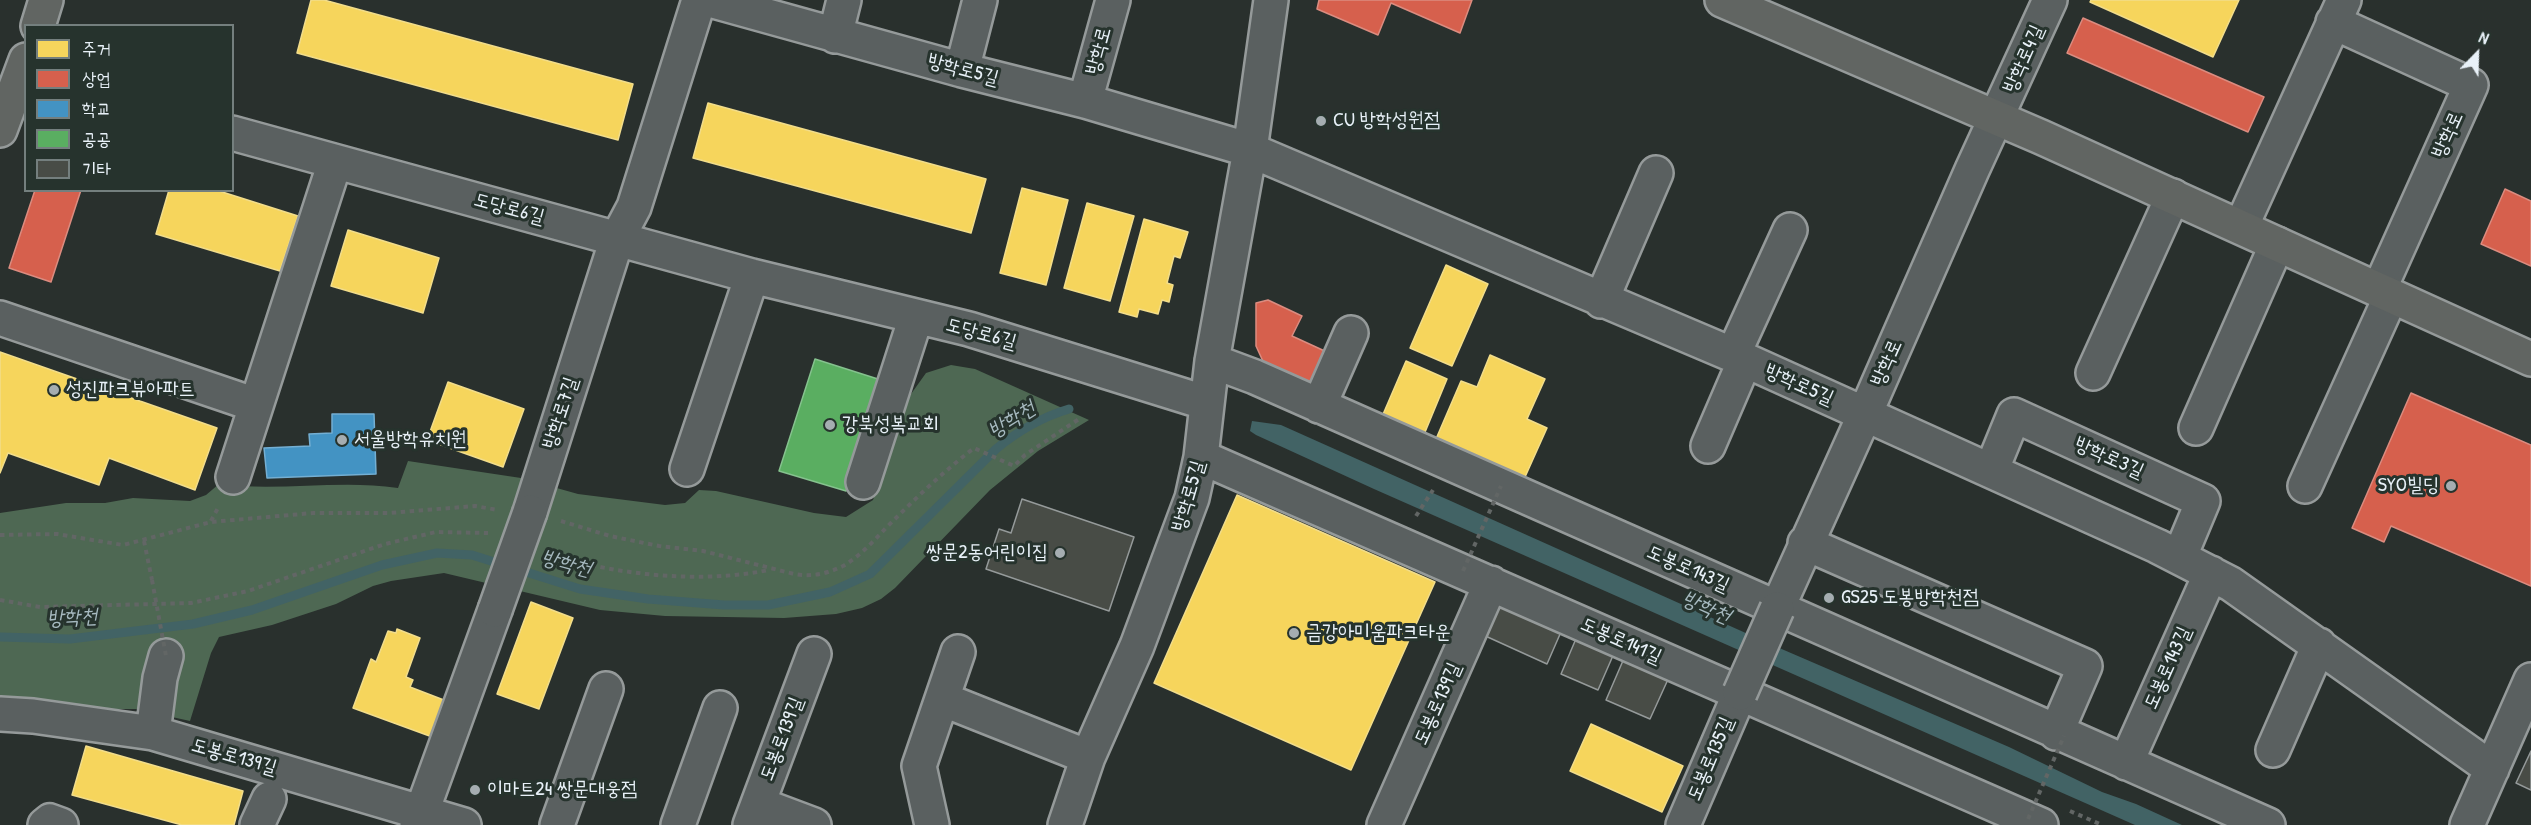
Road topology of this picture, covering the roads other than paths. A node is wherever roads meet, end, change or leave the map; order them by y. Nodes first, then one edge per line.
1 (46, 0) edge
2 (699, 0) edge
3 (710, 0) edge
4 (844, 0) edge
5 (980, 0) edge
6 (1113, 0) edge
7 (1271, 0) edge
8 (1722, 0) edge
9 (2050, 0) edge
10 (2338, 11) edge
11 (39, 24) edge
12 (835, 36) junction
13 (962, 70) junction
14 (17, 77) edge
15 (1085, 101) junction
16 (1997, 117) junction
17 (0, 130) edge
18 (234, 134) edge
19 (1250, 150) junction
20 (335, 162) junction
21 (1656, 173) dead end
22 (2174, 196) junction
23 (2241, 227) junction
24 (1790, 230) dead end
25 (617, 239) junction
26 (2277, 244) junction
27 (752, 276) junction
28 (2385, 293) junction
29 (1601, 301) junction
30 (916, 317) junction
31 (0, 318) edge
32 (1351, 333) dead end
33 (1739, 358) junction
34 (2531, 359) edge
35 (1212, 361) junction
36 (2093, 374) dead end
37 (1207, 403) junction
38 (256, 405) junction
39 (1319, 406) junction
40 (1865, 414) junction
41 (2196, 428) dead end
42 (1708, 446) dead end
43 (1215, 463) junction
44 (687, 469) dead end
45 (1991, 471) junction
46 (233, 477) dead end
47 (863, 482) dead end
48 (2306, 486) dead end
49 (1805, 543) junction
50 (2180, 556) junction
51 (2211, 573) junction
52 (1477, 577) junction
53 (1777, 609) junction
54 (2319, 645) junction
55 (958, 651) dead end
56 (814, 654) dead end
57 (166, 656) road end
58 (2531, 680) edge
59 (606, 689) dead end
60 (1740, 693) junction
61 (942, 699) junction
62 (720, 708) dead end
63 (0, 714) edge
64 (153, 733) junction
65 (2060, 734) junction
66 (2273, 750) dead end
67 (1088, 757) junction
68 (2126, 763) junction
69 (2492, 769) junction
70 (754, 814) edge
71 (419, 819) edge
72 (2031, 823) edge
73 (45, 825) edge
74 (61, 825) edge
75 (464, 825) edge
76 (557, 825) edge
77 (678, 825) edge
78 (814, 825) edge
79 (932, 825) edge
80 (1065, 825) edge
81 (1384, 825) edge
82 (1683, 825) edge
83 (2268, 825) edge
84 (2467, 825) edge

1 - 11 main road
2 - 25 street, 방학로7길
3 - 12 street, 방학로5길
4 - 12 street
5 - 13 street
6 - 15 street, 방학로
7 - 19 street, 방학로5길
8 - 16 main road
9 - 16 street, 방학로4길
10 - 23 street, 방학로
10 - 28 street, 방학로
12 - 13 street, 방학로5길
13 - 15 street, 방학로5길
14 - 17 main road
15 - 19 street, 방학로5길
16 - 22 main road
16 - 40 street, 방학로
18 - 20 street, 도당로6길
19 - 29 street, 방학로5길
19 - 35 street, 방학로5길
20 - 25 street, 도당로6길
20 - 38 street
21 - 29 street
22 - 23 main road
22 - 36 street
23 - 26 main road
24 - 33 street
25 - 27 street, 도당로6길
25 - 71 street, 방학로7길, bridge
26 - 28 main road
26 - 41 street
27 - 30 street, 도당로6길
27 - 44 street
28 - 34 main road
28 - 48 street, 방학로
29 - 33 street, 방학로5길
30 - 37 street, 도당로6길
30 - 47 street
31 - 38 street
32 - 39 street
33 - 40 street, 방학로5길
33 - 42 street
35 - 37 street, 방학로5길
35 - 39 street, 도봉로143길
37 - 43 street, 방학로5길
38 - 46 street
39 - 53 street, 도봉로143길
40 - 45 street
40 - 49 street, 방학로
43 - 52 street, 도봉로141길
43 - 67 street, 방학로5길
45 - 50 street
45 - 50 street, 방학로3길
49 - 53 street, 방학로
49 - 65 street
50 - 51 street
51 - 54 street
51 - 68 street, 도봉로143길
52 - 60 street, 도봉로141길
52 - 81 street, 도봉로139길
53 - 60 street, 도봉로135길, bridge
53 - 65 street, 도봉로143길
54 - 66 street
54 - 69 street
55 - 61 street
56 - 70 street, 도봉로139길
57 - 64 street
58 - 69 street
59 - 76 street
60 - 72 street, 도봉로141길
60 - 82 street, 도봉로135길
61 - 67 street
61 - 79 street
62 - 77 street
63 - 64 street, 도봉로139길
64 - 71 street, 도봉로139길
65 - 68 street, 도봉로143길
67 - 80 street, 방학로5길
68 - 83 street, 도봉로143길
69 - 84 street
70 - 78 street
71 - 75 street, 도봉로139길
73 - 74 street

